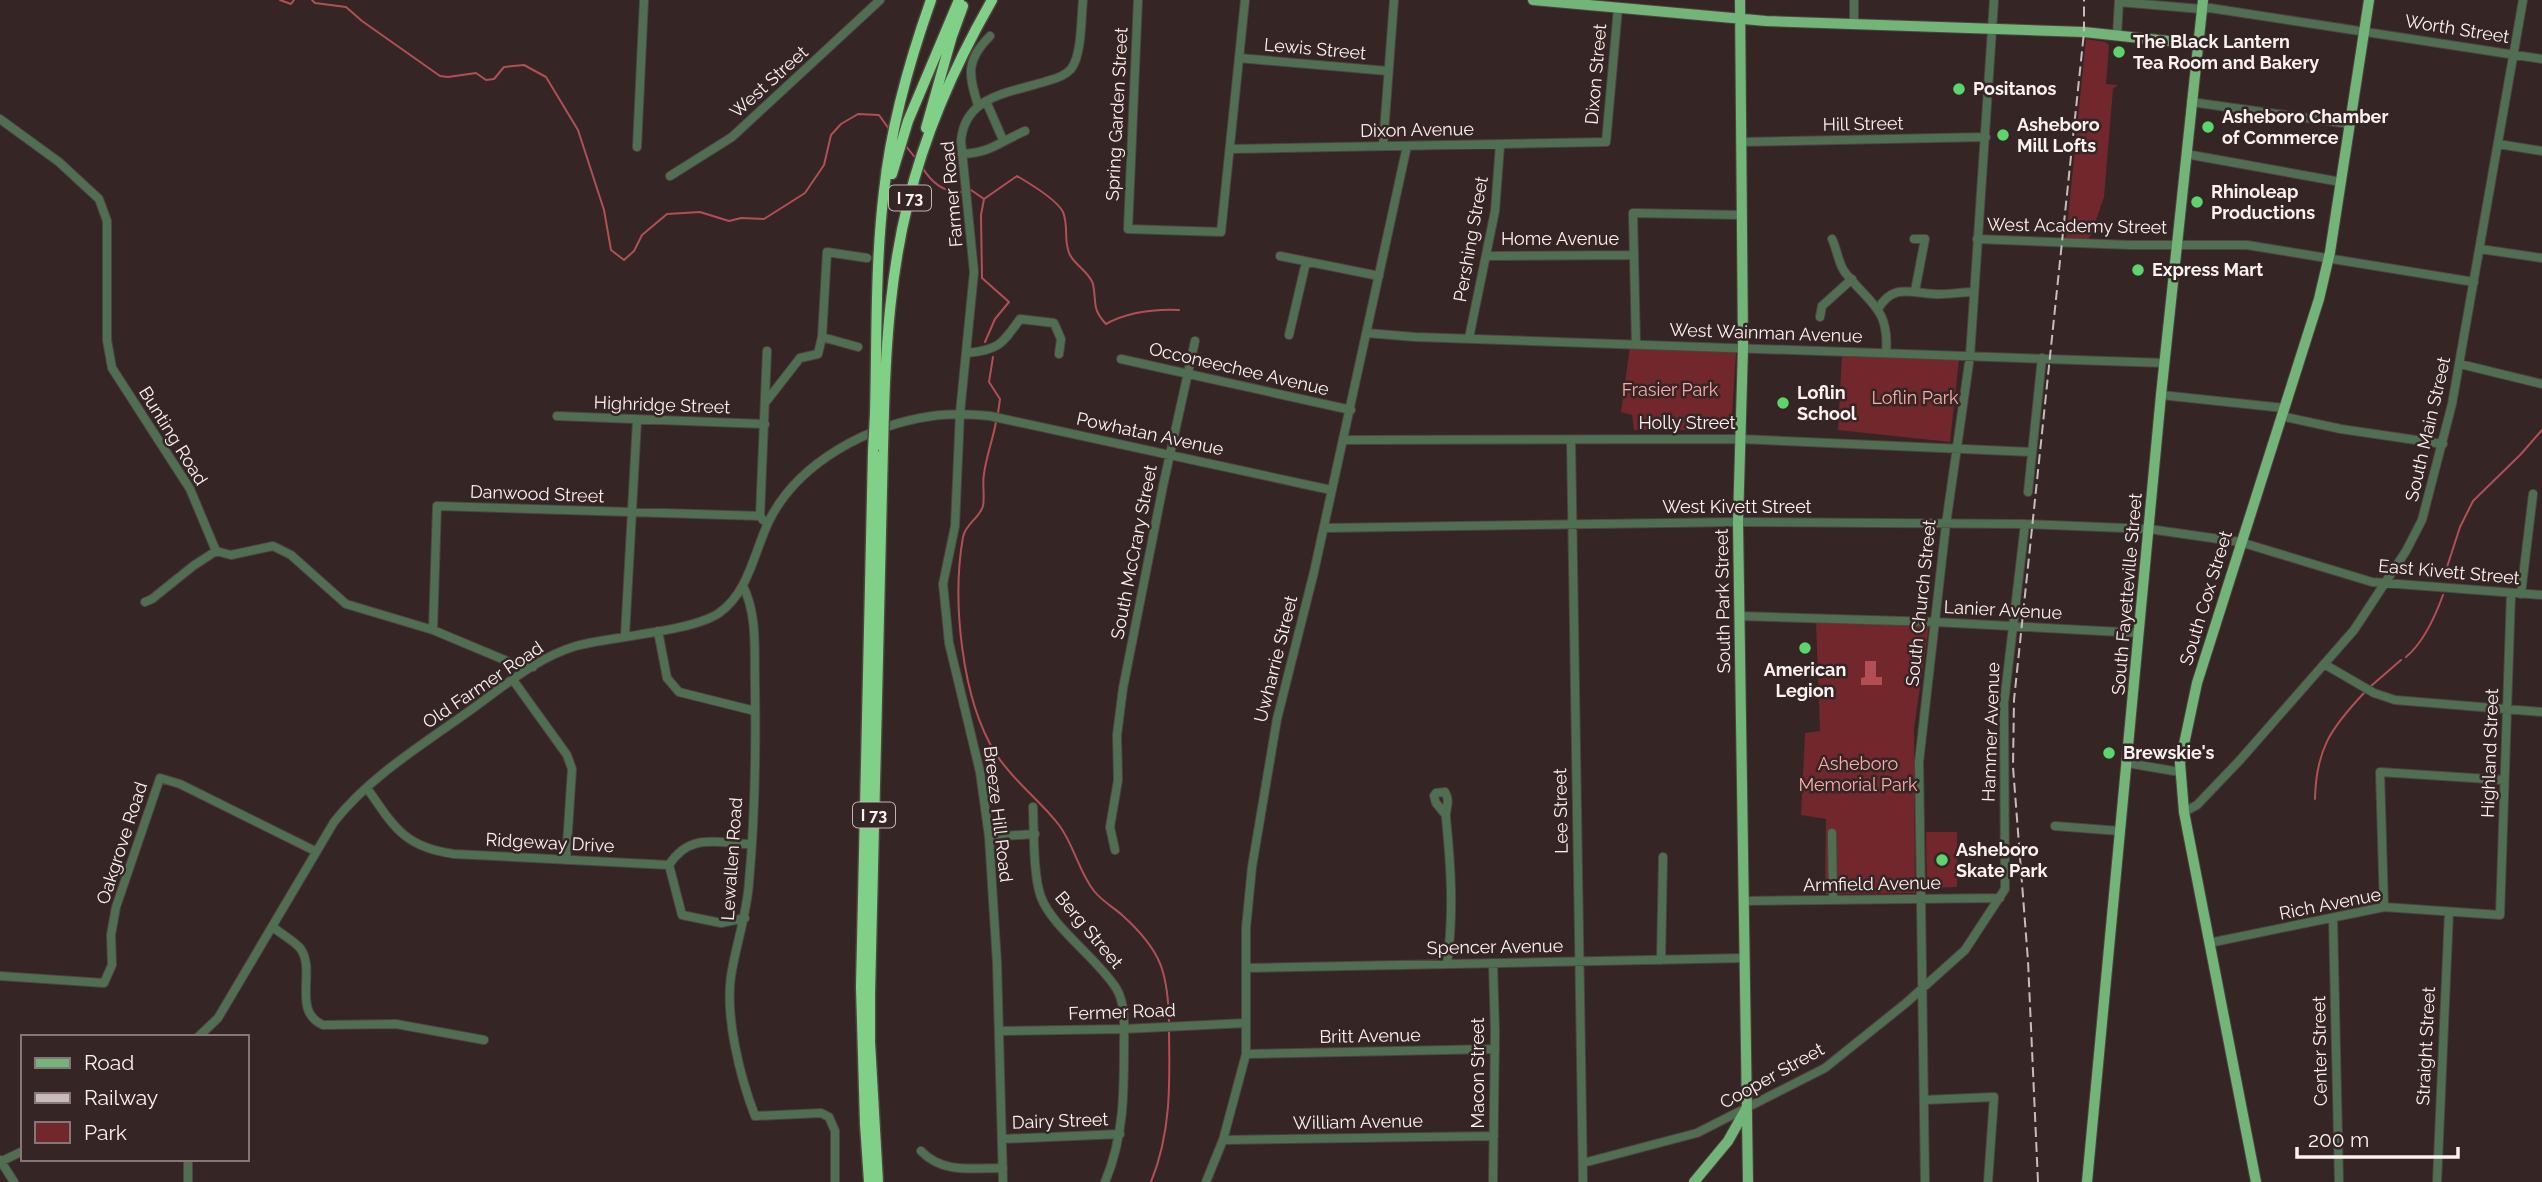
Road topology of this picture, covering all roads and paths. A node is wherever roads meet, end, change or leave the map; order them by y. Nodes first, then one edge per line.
1 (644, 0) edge
2 (880, 0) edge
3 (931, 0) edge
4 (959, 0) edge
5 (966, 0) edge
6 (992, 0) edge
7 (1083, 0) edge
8 (1138, 0) edge
9 (1245, 0) edge
10 (1394, 0) edge
11 (1533, 0) edge
12 (1740, 0) edge
13 (1854, 0) edge
14 (1994, 0) edge
15 (2369, 0) edge
16 (2523, 0) edge
17 (2119, 1) edge
18 (2202, 4) edge
19 (1618, 8) junction
20 (1740, 19) junction
21 (1854, 25) junction
22 (1993, 30) junction
23 (2364, 30) junction
24 (990, 36) dead end
25 (2117, 36) junction
26 (2196, 44) junction
27 (2514, 54) junction
28 (1239, 58) junction
29 (2542, 58) edge
30 (1388, 71) junction
31 (986, 100) junction
32 (2191, 102) junction
33 (978, 105) junction
34 (0, 119) edge
35 (2350, 124) junction
36 (1024, 131) dead end
37 (1986, 137) junction
38 (1003, 141) junction
39 (1606, 142) joint
40 (1741, 142) junction
41 (2498, 144) junction
42 (1500, 145) junction
43 (1383, 146) junction
44 (1407, 146) junction
45 (636, 147) dead end
46 (1230, 149) junction
47 (2542, 151) edge
48 (962, 154) junction
49 (2186, 154) junction
50 (670, 177) dead end
51 (2341, 182) junction
52 (908, 202) junction
53 (1741, 215) junction
54 (880, 233) junction
55 (1832, 239) dead end
56 (1914, 239) dead end
57 (1977, 239) junction
58 (2176, 244) junction
59 (2480, 249) junction
60 (1634, 254) junction
61 (1280, 256) dead end
62 (1486, 256) junction
63 (867, 258) dead end
64 (2328, 258) junction
65 (2542, 258) edge
66 (1306, 261) junction
67 (1379, 276) junction
68 (1852, 279) junction
69 (2474, 282) junction
70 (1915, 291) junction
71 (1974, 292) junction
72 (1878, 309) junction
73 (1820, 317) dead end
74 (1367, 333) junction
75 (1289, 335) dead end
76 (822, 337) junction
77 (1469, 338) junction
78 (1195, 341) dead end
79 (1636, 344) junction
80 (859, 347) dead end
81 (1742, 348) junction
82 (767, 351) dead end
83 (967, 353) junction
84 (1886, 353) junction
85 (1059, 354) dead end
86 (1970, 356) junction
87 (2042, 358) junction
88 (1121, 359) dead end
89 (2165, 362) junction
90 (2460, 364) junction
91 (1188, 372) junction
92 (2542, 384) edge
93 (2161, 395) junction
94 (765, 403) junction
95 (1351, 410) junction
96 (879, 412) junction
97 (2283, 412) junction
98 (960, 413) junction
99 (557, 416) dead end
100 (637, 421) junction
101 (765, 424) junction
102 (1740, 439) junction
103 (1343, 440) junction
104 (1571, 440) junction
105 (2442, 444) junction
106 (1956, 449) junction
107 (878, 450) junction
108 (2031, 452) junction
109 (1170, 455) junction
110 (1331, 490) junction
111 (2028, 492) dead end
112 (2533, 494) dead end
113 (632, 514) junction
114 (760, 516) junction
115 (1738, 522) junction
116 (1572, 524) junction
117 (1946, 524) junction
118 (2025, 524) junction
119 (767, 525) junction
120 (1324, 528) junction
121 (2149, 529) junction
122 (2240, 542) junction
123 (216, 551) junction
124 (2386, 583) junction
125 (743, 586) junction
126 (2516, 593) junction
127 (2542, 595) edge
128 (145, 602) dead end
129 (1740, 616) junction
130 (1935, 622) junction
131 (2013, 626) junction
132 (433, 630) junction
133 (658, 631) junction
134 (2139, 633) junction
135 (625, 636) junction
136 (2324, 664) junction
137 (533, 667) junction
138 (513, 680) junction
139 (2507, 709) junction
140 (755, 711) junction
141 (2542, 712) edge
142 (2127, 763) junction
143 (2180, 772) junction
144 (2504, 780) junction
145 (367, 788) junction
146 (1033, 807) dead end
147 (2184, 812) junction
148 (1445, 814) dead end
149 (2055, 826) dead end
150 (2120, 831) junction
151 (1832, 833) dead end
152 (1035, 834) junction
153 (989, 837) junction
154 (751, 844) junction
155 (1115, 850) dead end
156 (315, 851) junction
157 (1663, 857) dead end
158 (566, 860) junction
159 (669, 865) junction
160 (2000, 898) junction
161 (1921, 899) junction
162 (1833, 900) junction
163 (1744, 901) junction
164 (2384, 907) junction
165 (2449, 912) junction
166 (2500, 915) joint
167 (745, 918) junction
168 (2333, 918) junction
169 (273, 928) junction
170 (2209, 943) junction
171 (1745, 958) junction
172 (1661, 960) junction
173 (1578, 962) junction
174 (1493, 963) junction
175 (1447, 964) junction
176 (1246, 968) junction
177 (0, 976) edge
178 (1923, 989) junction
179 (1246, 1023) junction
180 (1124, 1029) junction
181 (999, 1031) junction
182 (200, 1035) edge
183 (484, 1041) dead end
184 (1494, 1049) junction
185 (1246, 1054) junction
186 (1924, 1100) junction
187 (1747, 1107) junction
188 (1120, 1134) junction
189 (1493, 1136) junction
190 (1002, 1139) junction
191 (1223, 1140) junction
192 (921, 1151) dead end
193 (21, 1152) edge
194 (0, 1161) edge
195 (188, 1161) edge
196 (1583, 1163) junction
197 (1003, 1168) junction
198 (14, 1182) edge
199 (188, 1182) edge
200 (835, 1182) edge
201 (869, 1182) edge
202 (878, 1182) edge
203 (1003, 1182) edge
204 (1105, 1182) edge
205 (1206, 1182) edge
206 (1493, 1182) edge
207 (1583, 1182) edge
208 (1694, 1182) edge
209 (1748, 1182) edge
210 (1925, 1182) edge
211 (1988, 1182) edge
212 (2087, 1182) edge
213 (2256, 1182) edge
214 (2339, 1182) edge
215 (2437, 1182) edge

1 - 45 street
2 - 50 street, West Street
3 - 54 highway, I 73
4 - 54 highway
5 - 52 highway
6 - 52 highway, I 73
7 - 31 street
8 - 46 street, Spring Garden Street
9 - 28 street
10 - 30 street
11 - 19 main road
12 - 20 main road, South Park Street
13 - 21 street
14 - 22 street, South Church Street
15 - 23 main road, South Cox Street
16 - 27 street, South Main Street
17 - 18 street, Worth Street
17 - 25 street
18 - 23 street, Worth Street
18 - 26 main road, South Fayetteville Street
19 - 20 main road
19 - 39 street, Dixon Street
20 - 21 main road
20 - 40 main road, South Park Street
21 - 22 main road
22 - 25 main road
22 - 37 street, South Church Street
23 - 27 street, Worth Street
23 - 35 main road, South Cox Street
24 - 33 street
25 - 26 main road
26 - 32 main road, South Fayetteville Street
27 - 29 street, Worth Street
27 - 41 street, South Main Street
28 - 30 street, Lewis Street
28 - 46 street
30 - 43 street
31 - 33 street
31 - 38 street
32 - 35 street
32 - 49 main road, South Fayetteville Street
33 - 48 street, Farmer Road
34 - 123 street, Bunting Road
35 - 51 main road, South Cox Street
36 - 38 street
37 - 40 street, Hill Street
37 - 57 street, South Church Street
38 - 48 street
39 - 42 street, Dixon Avenue
40 - 53 main road, South Park Street
41 - 47 street
41 - 59 street, South Main Street
42 - 44 street, Dixon Avenue
42 - 62 street, Pershing Street
43 - 44 street, Dixon Avenue
43 - 46 street, Dixon Avenue
44 - 67 street, Uwharrie Street
48 - 83 street, Farmer Road
49 - 51 street
49 - 58 main road, South Fayetteville Street
51 - 64 main road, South Cox Street
52 - 96 highway, I 73
53 - 60 street, Home Avenue
53 - 81 main road, South Park Street
54 - 96 highway, I 73
55 - 68 street
56 - 70 street
57 - 58 street, West Academy Street
57 - 71 street, South Church Street
58 - 64 street, West Academy Street
58 - 89 main road, South Fayetteville Street
59 - 65 street
59 - 69 street, South Main Street
60 - 62 street, Home Avenue
60 - 79 street
61 - 66 street
62 - 77 street, Pershing Street
63 - 76 street
64 - 69 street, West Academy Street
64 - 97 main road, South Cox Street
66 - 67 street
66 - 75 street
67 - 74 street, Uwharrie Street
68 - 72 street
68 - 73 street
69 - 90 street, South Main Street
70 - 71 street
70 - 72 street
71 - 86 street, South Church Street
72 - 84 street
74 - 77 street, West Wainman Avenue
74 - 95 street, Uwharrie Street
76 - 80 street
76 - 94 street
77 - 79 street, West Wainman Avenue
78 - 91 street, South McCrary Street
79 - 81 street, West Wainman Avenue
81 - 84 street, West Wainman Avenue
81 - 102 main road, South Park Street
82 - 94 street
83 - 85 street
83 - 98 street, Farmer Road
84 - 86 street, West Wainman Avenue
86 - 87 street, West Wainman Avenue
86 - 106 street, South Church Street
87 - 89 street, West Wainman Avenue
87 - 108 street
88 - 91 street, Occoneechee Avenue
89 - 93 main road, South Fayetteville Street
90 - 92 street
90 - 105 street, South Main Street
91 - 95 street, Occoneechee Avenue
91 - 109 street, South McCrary Street
93 - 97 street
93 - 121 main road, South Fayetteville Street
94 - 101 street
95 - 103 street, Uwharrie Street
96 - 107 highway, I 73, bridge
97 - 105 street
97 - 122 main road, South Cox Street
98 - 109 street, Powhatan Avenue
98 - 119 street, Old Farmer Road
98 - 153 street, Breeze Hill Road
99 - 100 street, Highridge Street
100 - 101 street, Highridge Street
100 - 113 street
101 - 114 street
102 - 104 street, Holly Street
102 - 106 street, Holly Street
102 - 115 main road, South Park Street
103 - 104 street, Holly Street
103 - 110 street, Uwharrie Street
104 - 116 street, Lee Street
105 - 124 street, South Main Street
106 - 108 street, Holly Street
106 - 117 street, South Church Street
107 - 201 highway, I 73
107 - 202 highway, I 73
108 - 111 street
109 - 110 street, Powhatan Avenue
109 - 155 street, South McCrary Street
110 - 120 street, Uwharrie Street
112 - 126 street, Highland Street
113 - 114 street, Danwood Street
113 - 132 street, Danwood Street
113 - 135 street
114 - 119 street
115 - 116 street, West Kivett Street
115 - 117 street, West Kivett Street
115 - 129 main road, South Park Street
116 - 120 street, West Kivett Street
116 - 173 street, Lee Street
117 - 118 street, West Kivett Street
117 - 130 street, South Church Street
118 - 121 street, West Kivett Street
118 - 131 street, Hammer Avenue
119 - 125 street, Old Farmer Road
120 - 176 street, Uwharrie Street
121 - 122 street, East Kivett Street
121 - 134 main road, South Fayetteville Street
122 - 124 street, East Kivett Street
122 - 143 main road, South Cox Street
123 - 128 street
123 - 132 street
124 - 126 street, East Kivett Street
124 - 136 street, South Main Street
125 - 133 street, Old Farmer Road
125 - 140 street, Lewallen Road
126 - 127 street, East Kivett Street
126 - 139 street, Highland Street
129 - 130 street, Lanier Avenue
129 - 163 main road, South Park Street
130 - 131 street, Lanier Avenue
130 - 161 street, South Church Street
131 - 134 street, Lanier Avenue
131 - 160 street, Hammer Avenue
132 - 137 street
133 - 135 street, Old Farmer Road
133 - 140 street
134 - 142 main road, South Fayetteville Street
135 - 137 street, Old Farmer Road
136 - 139 street
136 - 147 street, South Main Street
137 - 138 street, Old Farmer Road
138 - 145 street, Old Farmer Road
138 - 158 street
139 - 141 street
139 - 144 street, Highland Street
140 - 154 street, Lewallen Road
142 - 143 street
142 - 150 main road, South Fayetteville Street
143 - 147 main road, South Cox Street
144 - 164 street
144 - 166 street, Highland Street
145 - 156 street, Old Farmer Road
145 - 158 street, Ridgeway Drive
146 - 152 street, Berg Street
147 - 170 main road, South Cox Street
148 - 175 street
149 - 150 street
150 - 212 main road, South Fayetteville Street
151 - 162 street
152 - 153 street
152 - 180 street, Berg Street
153 - 181 street, Breeze Hill Road
154 - 159 street
154 - 167 street, Lewallen Road
156 - 169 street, Old Farmer Road
156 - 177 street, Oakgrove Road
157 - 172 street
158 - 159 street, Ridgeway Drive
159 - 167 street
160 - 161 street, Armfield Avenue
160 - 178 street, Cooper Street
161 - 162 street, Armfield Avenue
161 - 178 street, South Church Street
162 - 163 street, Armfield Avenue
163 - 171 main road, South Park Street
164 - 165 street, Rich Avenue
164 - 168 street, Rich Avenue
165 - 166 street, Rich Avenue
165 - 215 street, Straight Street
167 - 200 street, Lewallen Road
168 - 170 street, Rich Avenue
168 - 214 street, Center Street
169 - 182 street, Old Farmer Road
169 - 183 street
170 - 213 main road, South Cox Street
171 - 172 street, Spencer Avenue
171 - 187 main road, South Park Street
172 - 173 street, Spencer Avenue
173 - 174 street, Spencer Avenue
173 - 196 street, Lee Street
174 - 175 street, Spencer Avenue
174 - 184 street, Macon Street
175 - 176 street, Spencer Avenue
176 - 179 street, Uwharrie Street
178 - 186 street, South Church Street
178 - 187 street, Cooper Street
179 - 180 street, Fermer Road
179 - 185 street, Uwharrie Street
180 - 181 street, Fermer Road
180 - 188 street, Berg Street
181 - 190 street, Breeze Hill Road
184 - 185 street, Britt Avenue
184 - 189 street, Macon Street
185 - 191 street, Uwharrie Street
186 - 210 street, South Church Street
186 - 211 street
187 - 196 street, Cooper Street
187 - 208 main road
187 - 209 main road, South Park Street
188 - 190 street, Dairy Street
188 - 204 street, Berg Street
189 - 191 street, William Avenue
189 - 206 street, Macon Street
190 - 197 street, Breeze Hill Road
191 - 205 street, Uwharrie Street
192 - 197 street
193 - 194 street
194 - 198 street
195 - 199 street
196 - 207 street, Lee Street
197 - 203 street, Breeze Hill Road

